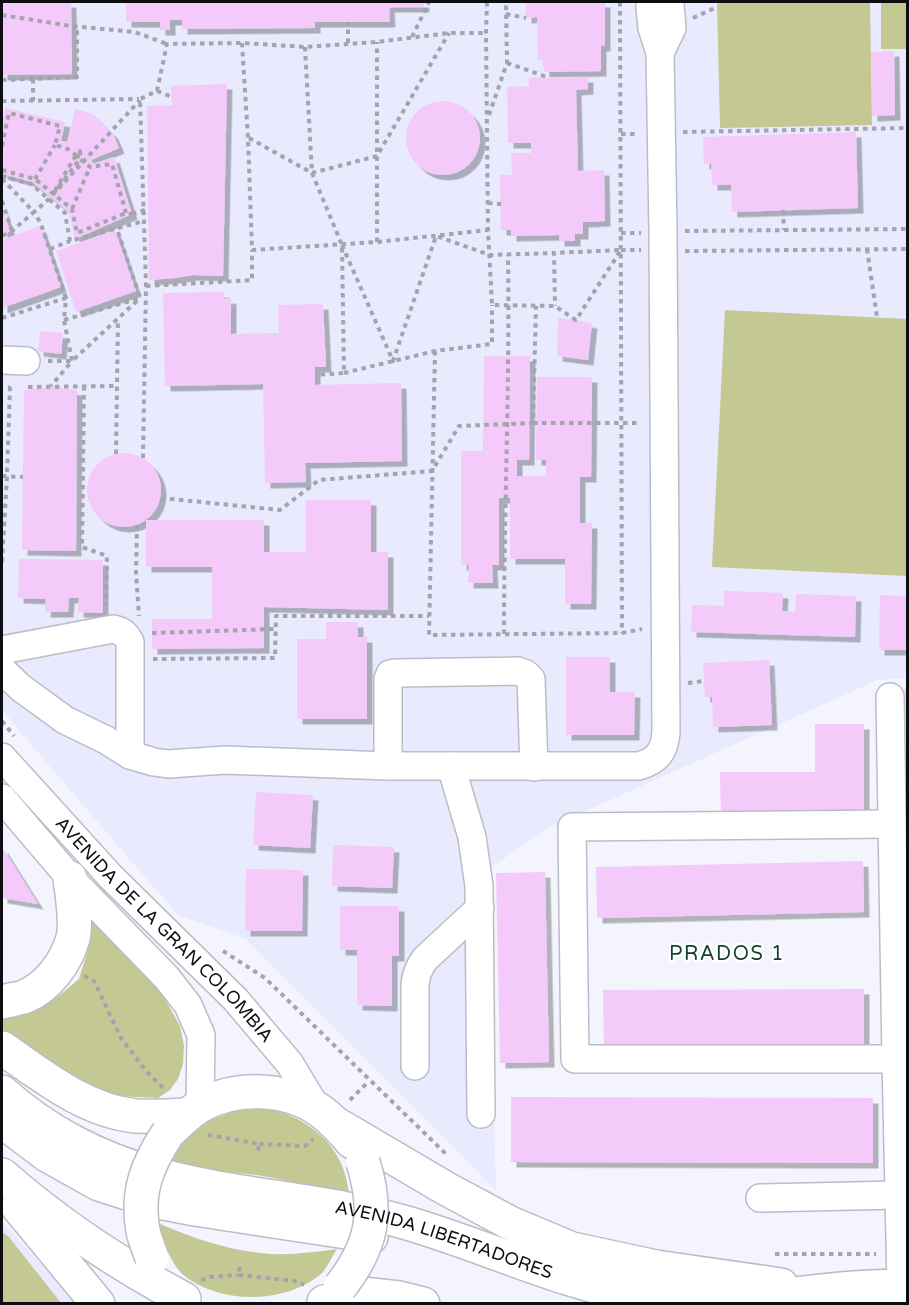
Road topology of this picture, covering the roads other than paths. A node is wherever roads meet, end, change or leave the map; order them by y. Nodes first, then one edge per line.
1 (660, 6) dead end
2 (2, 650) edge
3 (2, 670) edge
4 (890, 697) dead end
5 (130, 755) junction
6 (2, 757) edge
7 (388, 766) junction
8 (452, 766) junction
9 (534, 767) junction
10 (2, 798) edge
11 (891, 824) junction
12 (70, 878) junction
13 (480, 908) junction
14 (2, 1002) edge
15 (2, 1048) edge
16 (896, 1059) junction
17 (415, 1066) dead end
18 (2, 1092) edge
19 (481, 1114) dead end
20 (331, 1118) junction
21 (2, 1121) edge
22 (191, 1122) junction
23 (2, 1175) edge
24 (2, 1187) edge
25 (899, 1195) junction
26 (759, 1198) dead end
27 (904, 1286) edge
28 (815, 1292) junction
29 (190, 1295) edge
30 (323, 1295) edge
31 (98, 1304) edge
32 (423, 1304) edge
33 (575, 1304) edge

1 - 9 street
2 - 5 street
3 - 5 street
4 - 11 street
5 - 7 street
6 - 20 street, AVENIDA DE LA GRAN COLOMBIA
7 - 8 street
7 - 9 street
8 - 9 street
8 - 13 street
10 - 12 street, AVENIDA DE LA GRAN COLOMBIA
11 - 16 street
11 - 16 street
12 - 14 main road
12 - 22 street, AVENIDA DE LA GRAN COLOMBIA
13 - 17 street
13 - 19 street
15 - 22 main road
16 - 25 street
18 - 28 main road, AVENIDA LIBERTADORES
20 - 22 main road
20 - 28 main road
20 - 30 main road, bridge
21 - 33 main road, AVENIDA LIBERTADORES
22 - 29 main road, bridge
23 - 29 main road
24 - 31 main road
25 - 26 street
25 - 27 street
27 - 28 main road, AVENIDA LIBERTADORES
30 - 32 main road

